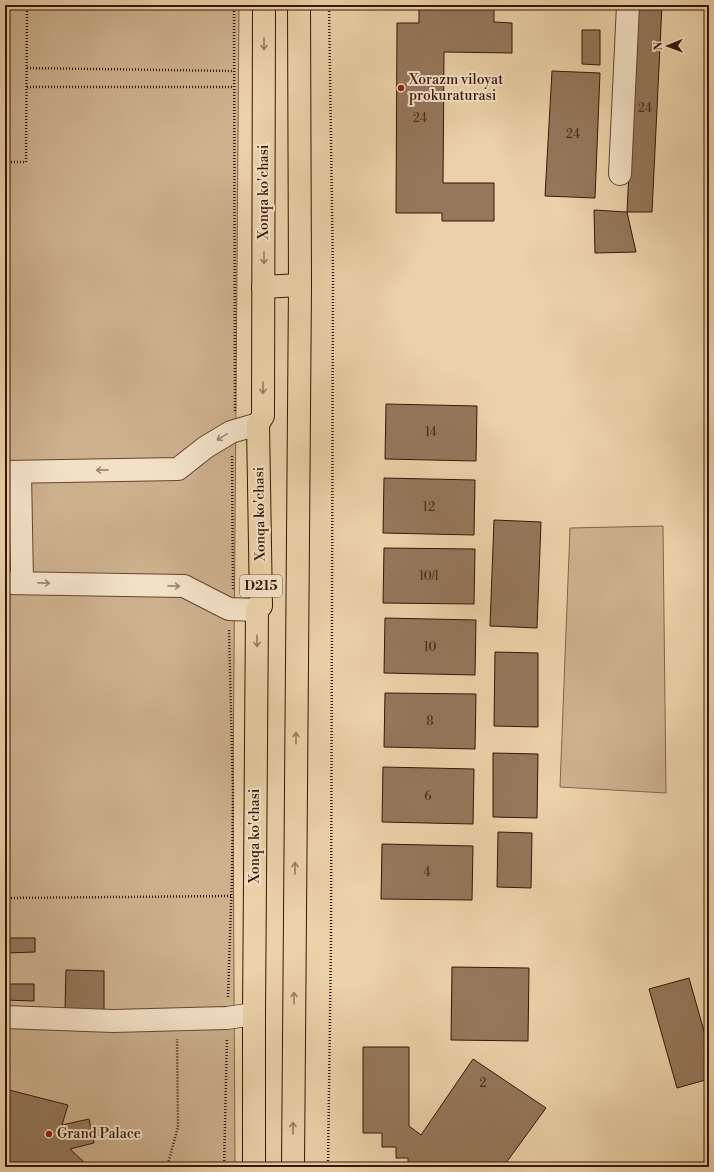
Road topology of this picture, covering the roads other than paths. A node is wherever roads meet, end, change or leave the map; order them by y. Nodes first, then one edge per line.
1 (264, 5) edge
2 (299, 5) edge
3 (628, 5) edge
4 (620, 174) dead end
5 (300, 285) junction
6 (264, 287) junction
7 (258, 424) junction
8 (13, 472) edge
9 (14, 583) edge
10 (257, 610) junction
11 (254, 1014) junction
12 (5, 1017) edge
13 (254, 1167) edge
14 (293, 1167) edge

1 -> 6 main road, Xonqa ko'chasi / D215
2 - 5 main road, D215
3 - 4 lane
5 - 6 main road
14 -> 5 main road, D215
6 -> 7 main road, Xonqa ko'chasi / D215
7 -> 8 lane
7 - 10 main road, Xonqa ko'chasi / D215
8 - 9 lane
9 -> 10 lane
10 -> 11 main road, Xonqa ko'chasi / D215
11 - 12 lane
11 - 13 main road, Xonqa ko'chasi / D215

